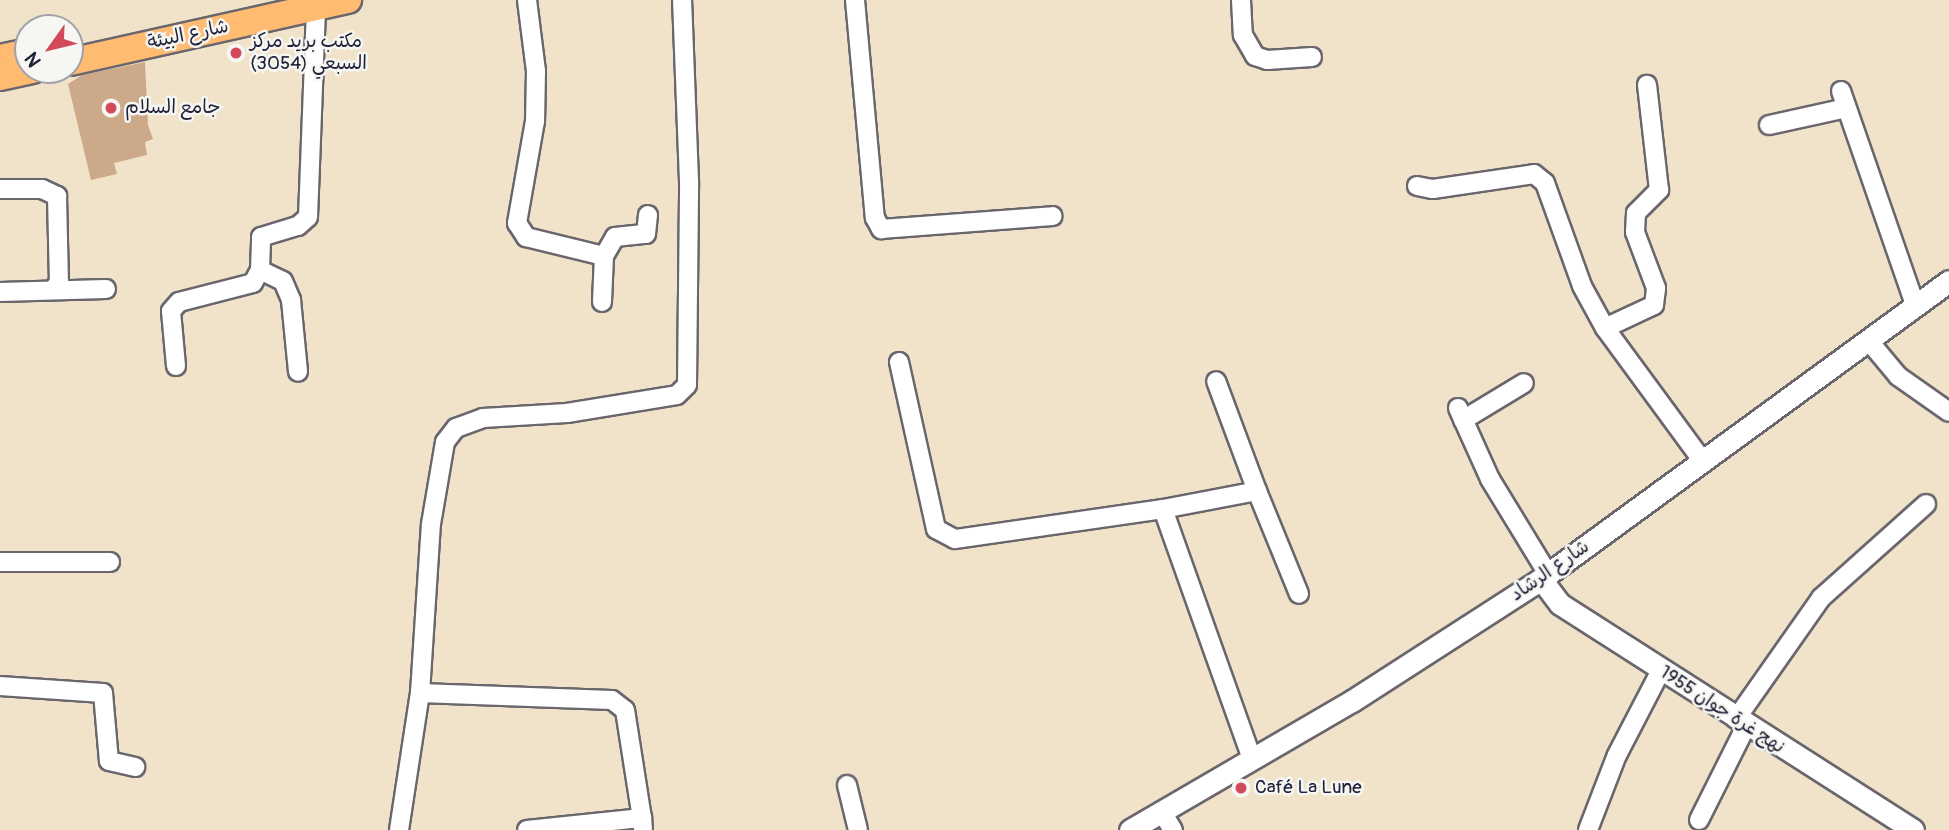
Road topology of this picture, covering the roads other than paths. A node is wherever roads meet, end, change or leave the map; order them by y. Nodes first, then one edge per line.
1 (267, 0) edge
2 (348, 0) edge
3 (527, 0) edge
4 (682, 0) edge
5 (855, 0) edge
6 (1241, 0) edge
7 (316, 7) junction
8 (84, 40) edge
9 (1312, 57) dead end
10 (84, 59) edge
11 (1647, 85) dead end
12 (1769, 125) dead end
13 (1417, 186) dead end
14 (0, 189) edge
15 (648, 215) dead end
16 (1053, 216) dead end
17 (604, 256) junction
18 (260, 270) junction
19 (1948, 283) edge
20 (54, 289) junction
21 (106, 289) dead end
22 (0, 292) edge
23 (602, 302) dead end
24 (1915, 305) junction
25 (1605, 328) junction
26 (1868, 340) junction
27 (899, 362) dead end
28 (176, 366) dead end
29 (298, 372) dead end
30 (1216, 381) dead end
31 (1524, 383) dead end
32 (1949, 412) edge
33 (1704, 463) junction
34 (1257, 491) junction
35 (1926, 504) dead end
36 (1163, 509) junction
37 (0, 562) edge
38 (110, 562) dead end
39 (1545, 576) junction
40 (1299, 594) dead end
41 (1661, 670) junction
42 (0, 686) edge
43 (420, 693) junction
44 (1741, 723) junction
45 (1252, 759) junction
46 (135, 767) dead end
47 (847, 785) dead end
48 (1699, 820) dead end
49 (1167, 821) edge
50 (642, 824) edge
51 (399, 830) edge
52 (527, 830) edge
53 (858, 830) edge
54 (1130, 830) edge
55 (1588, 830) edge
56 (1913, 830) edge

1 - 8 main road, شارع البيئة
2 - 7 main road, شارع البيئة
3 - 17 street
4 - 43 street
5 - 16 street
6 - 9 street
7 - 10 main road, شارع البيئة
7 - 18 street
11 - 25 street
12 - 24 street
13 - 25 street
14 - 20 street
15 - 17 street
17 - 23 street
18 - 28 street
18 - 29 street
19 - 24 street, شارع الرشاد
20 - 21 street
20 - 22 street
24 - 26 street, شارع الرشاد
25 - 33 street
26 - 32 street
26 - 33 street, شارع الرشاد
27 - 36 street
30 - 34 street
31 - 39 street
33 - 39 street, شارع الرشاد
34 - 36 street
34 - 40 street
35 - 44 street
36 - 45 street
37 - 38 street
39 - 41 street, نهج غرة جوان 1955
39 - 45 street, شارع الرشاد
41 - 44 street, نهج غرة جوان 1955
41 - 55 street
42 - 46 street
43 - 50 street
43 - 51 street
44 - 48 street
44 - 56 street, نهج غرة جوان 1955
45 - 49 street, شارع الرشاد
47 - 53 street
49 - 54 street, شارع الرشاد
50 - 52 street

